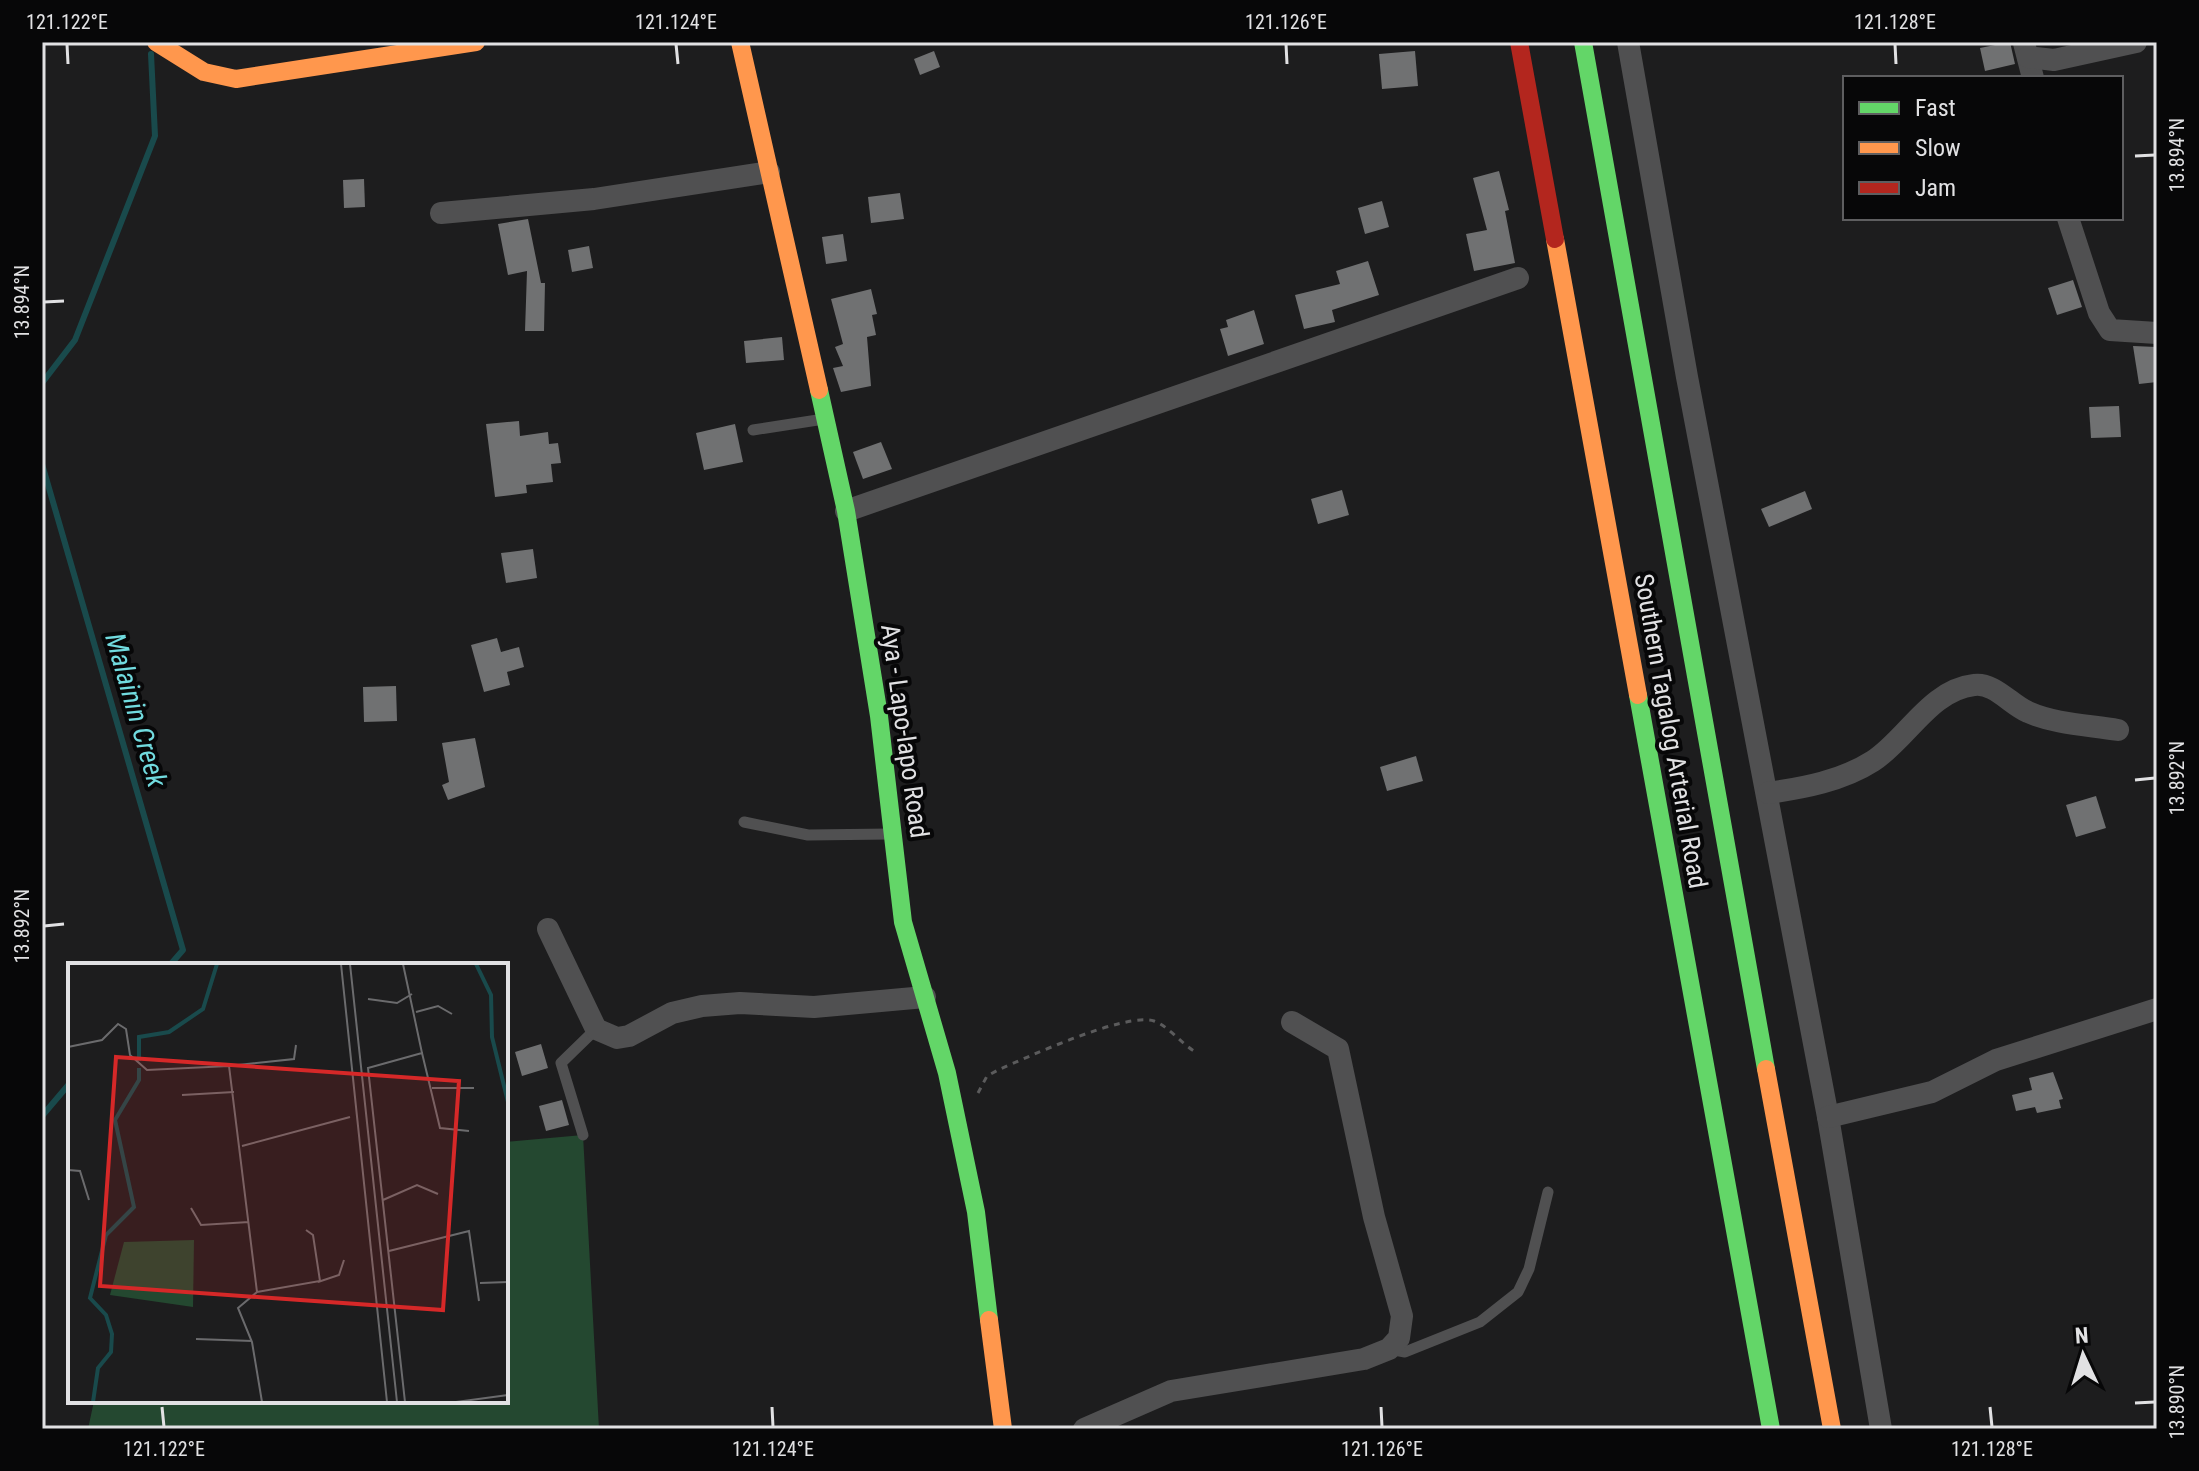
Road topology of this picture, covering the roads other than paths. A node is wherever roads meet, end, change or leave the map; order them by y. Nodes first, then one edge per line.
1 (156, 42) edge
2 (476, 42) edge
3 (740, 42) edge
4 (1519, 42) edge
5 (1583, 42) edge
6 (1628, 42) edge
7 (2136, 42) edge
8 (2028, 59) edge
9 (769, 172) junction
10 (441, 213) dead end
11 (2069, 220) edge
12 (1518, 278) dead end
13 (2157, 333) edge
14 (825, 418) junction
15 (753, 430) dead end
16 (846, 511) junction
17 (2118, 730) dead end
18 (1768, 793) junction
19 (744, 822) dead end
20 (893, 833) junction
21 (548, 929) dead end
22 (925, 997) junction
23 (2157, 1009) edge
24 (1292, 1022) dead end
25 (596, 1029) junction
26 (1828, 1117) junction
27 (583, 1135) dead end
28 (1548, 1192) dead end
29 (1389, 1349) junction
30 (1003, 1429) edge
31 (1084, 1429) edge
32 (1771, 1429) edge
33 (1832, 1429) edge
34 (1881, 1429) edge

1 - 2 main road
3 - 9 main road, Aya - Lapo-lapo Road
4 - 32 main road, Southern Tagalog Arterial Road
5 - 33 main road, Southern Tagalog Arterial Road
6 - 18 street
7 - 8 street
9 - 10 street
9 - 14 main road, Aya - Lapo-lapo Road
11 - 13 street
12 - 16 street
14 - 15 lane
14 - 16 main road, Aya - Lapo-lapo Road
16 - 20 main road, Aya - Lapo-lapo Road
17 - 18 street
18 - 26 street
19 - 20 lane
20 - 22 main road, Aya - Lapo-lapo Road
21 - 25 street
22 - 25 street
22 - 30 main road, Aya - Lapo-lapo Road
23 - 26 street
24 - 29 street
25 - 27 lane
26 - 34 street
28 - 29 lane
29 - 31 street

